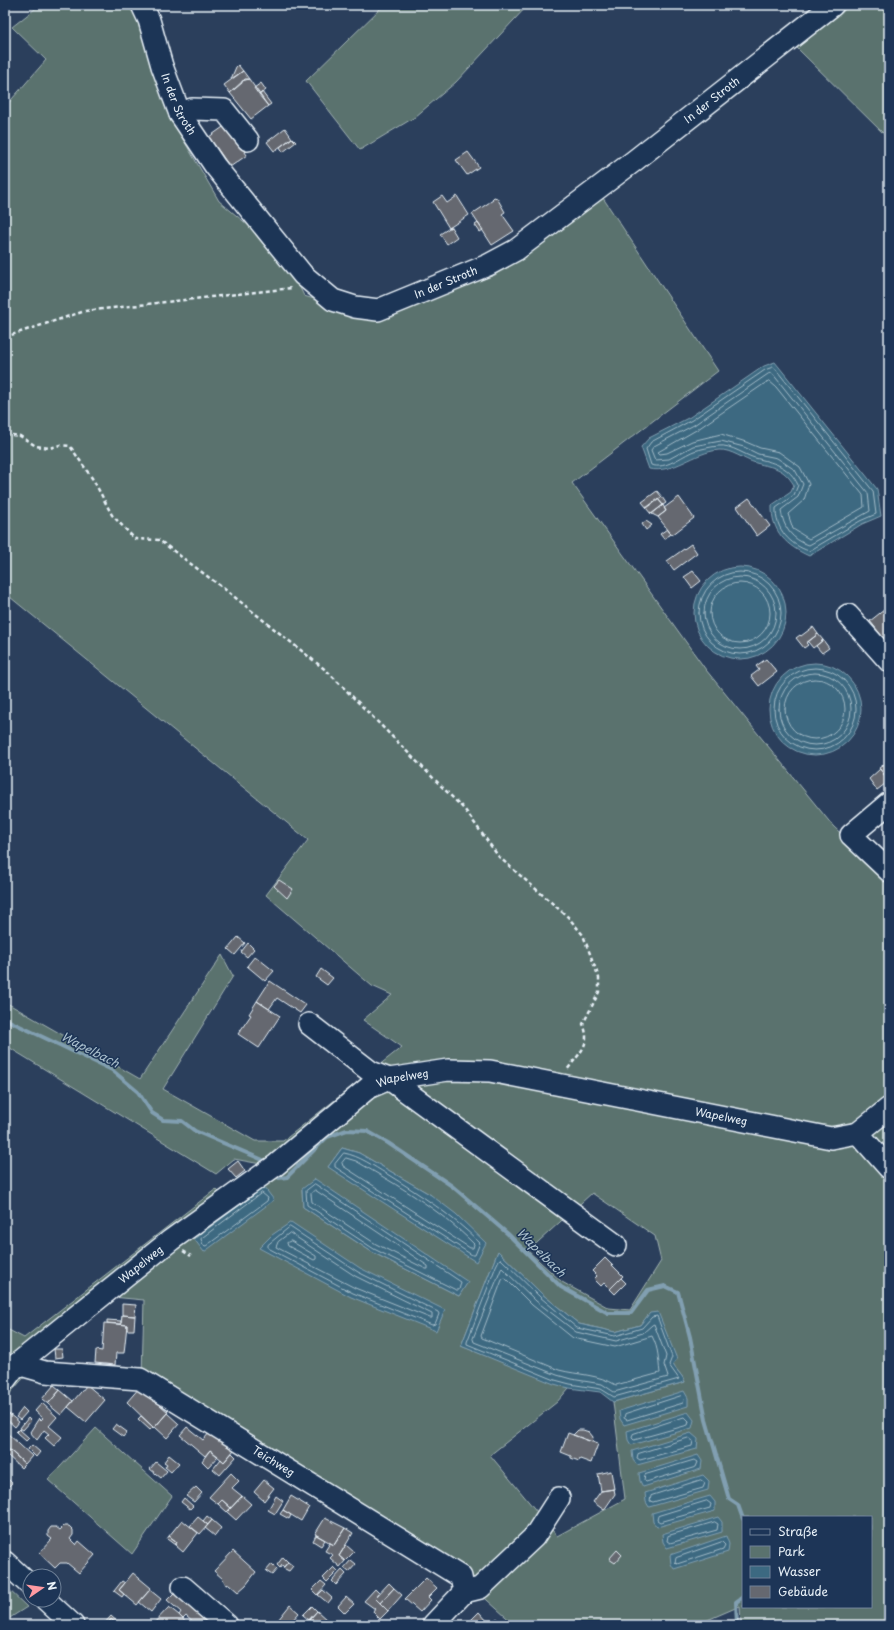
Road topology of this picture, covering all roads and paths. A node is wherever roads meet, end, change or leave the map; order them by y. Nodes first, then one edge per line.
1 (142, 5) edge
2 (833, 5) edge
3 (180, 114) junction
4 (248, 140) dead end
5 (315, 286) junction
6 (5, 336) edge
7 (5, 434) edge
8 (848, 616) dead end
9 (889, 661) edge
10 (889, 803) edge
11 (889, 871) edge
12 (308, 1024) dead end
13 (389, 1080) junction
14 (562, 1085) junction
15 (889, 1108) edge
16 (858, 1133) junction
17 (889, 1168) edge
18 (616, 1245) dead end
19 (11, 1372) edge
20 (559, 1498) dead end
21 (5, 1562) edge
22 (22, 1578) edge
23 (183, 1587) dead end
24 (464, 1592) junction
25 (55, 1608) edge
26 (73, 1625) edge
27 (228, 1625) edge
28 (433, 1625) edge

1 - 3 street, In der Stroth
2 - 5 street, In der Stroth
3 - 4 street
3 - 5 street, In der Stroth
5 - 6 path
7 - 14 path
8 - 9 street
10 - 11 street
12 - 13 street
13 - 14 street, Wapelweg
13 - 18 street
13 - 19 street, Wapelweg
14 - 16 street, Wapelweg
15 - 16 street, Wapelweg
16 - 17 street
19 - 24 street, Teichweg
20 - 24 street
21 - 22 street
23 - 27 street
24 - 28 street
25 - 26 street

